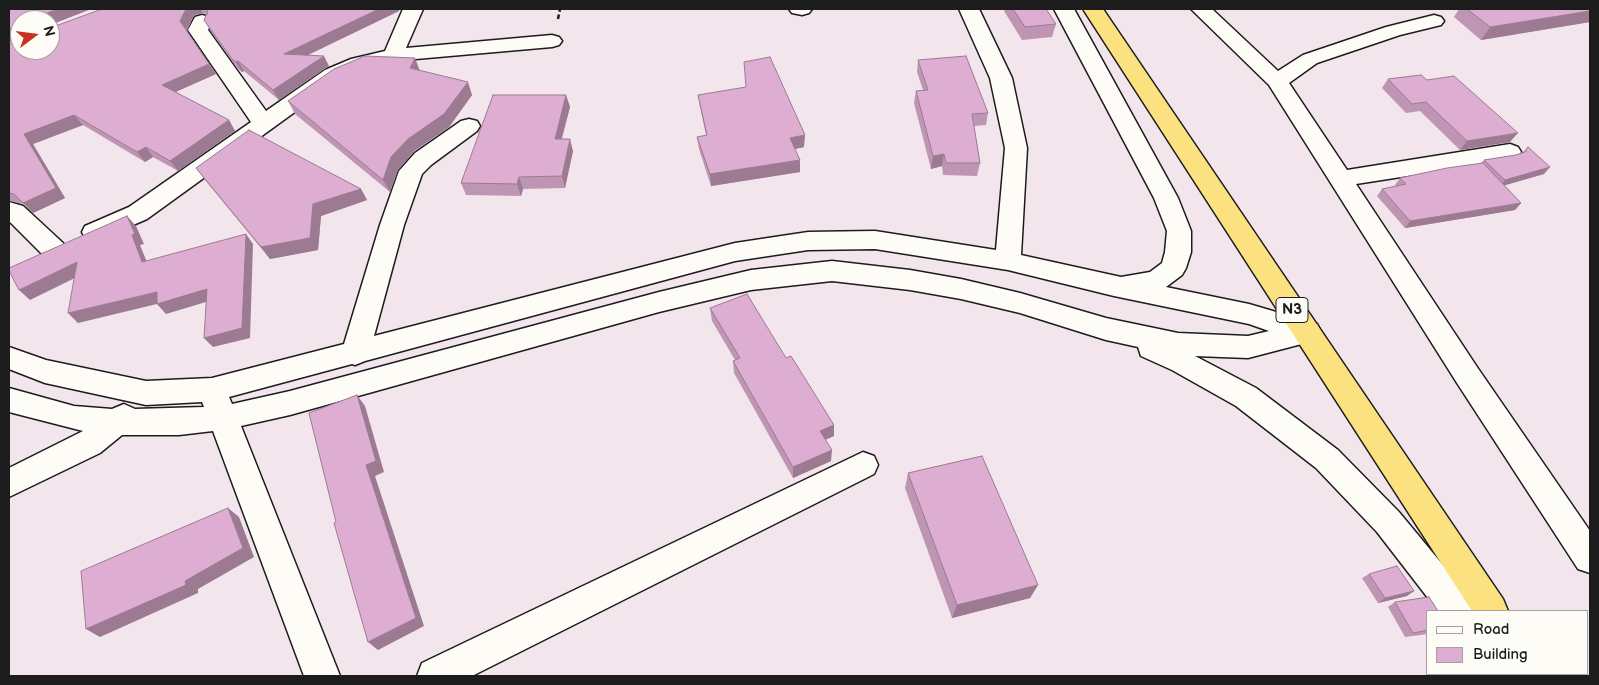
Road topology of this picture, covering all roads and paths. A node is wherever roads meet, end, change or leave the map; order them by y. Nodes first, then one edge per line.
1 (413, 9) edge
2 (969, 9) edge
3 (1064, 9) edge
4 (1093, 9) edge
5 (1201, 9) edge
6 (202, 21) edge
7 (1434, 21) dead end
8 (552, 41) dead end
9 (393, 55) junction
10 (1277, 81) junction
11 (264, 123) junction
12 (469, 126) dead end
13 (1510, 152) dead end
14 (1340, 179) junction
15 (9, 211) edge
16 (54, 250) junction
17 (32, 261) edge
18 (1008, 261) junction
19 (1114, 286) junction
20 (1106, 329) junction
21 (1307, 332) junction
22 (355, 354) junction
23 (9, 358) edge
24 (146, 393) junction
25 (9, 400) edge
26 (218, 404) junction
27 (118, 422) junction
28 (863, 465) dead end
29 (9, 483) edge
30 (1590, 558) edge
31 (1458, 610) edge
32 (1491, 610) edge
33 (322, 676) edge
34 (436, 676) edge

1 - 9 street
2 - 18 street
3 - 19 street
4 - 21 highway, N3
5 - 10 street
6 - 11 street
7 - 10 street
8 - 9 street
9 - 11 street
10 - 14 street
11 - 16 street
12 - 22 street
13 - 14 street
14 - 30 street
15 - 16 street
16 - 17 street
18 - 19 street
18 - 22 street
19 - 21 street
20 - 21 street
20 - 26 street
20 - 31 street
21 - 32 highway, N3
22 - 26 street
23 - 24 street
24 - 26 street
24 - 27 street
25 - 27 street
26 - 27 street
26 - 33 street
27 - 29 street
28 - 34 street

